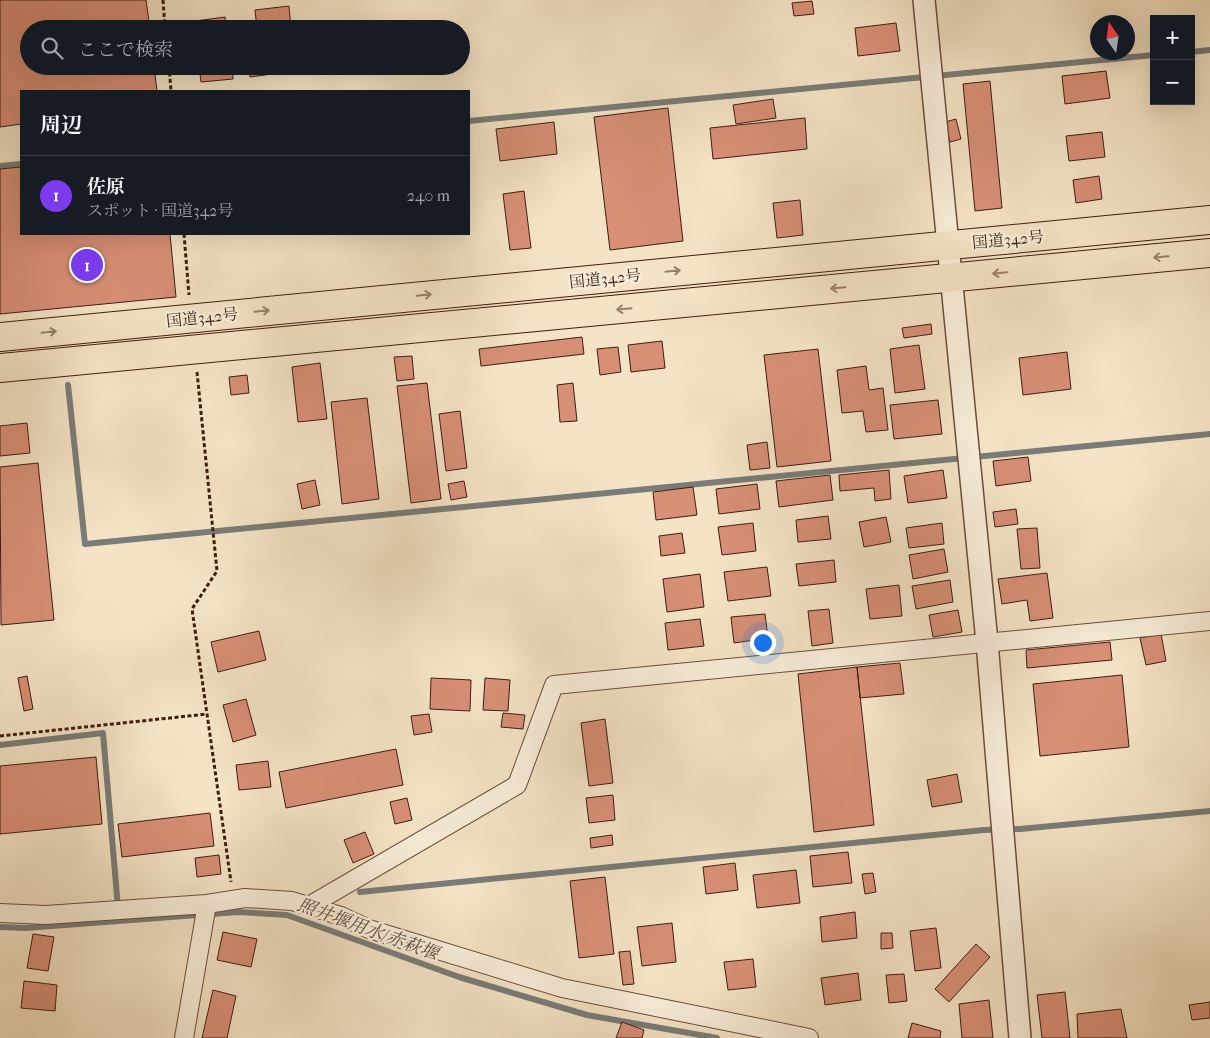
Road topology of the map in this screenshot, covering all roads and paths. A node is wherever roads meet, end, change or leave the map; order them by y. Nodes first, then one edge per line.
1 (162, 0) edge
2 (924, 0) edge
3 (164, 20) edge
4 (169, 75) edge
5 (171, 90) edge
6 (1210, 220) edge
7 (184, 235) edge
8 (947, 245) junction
9 (1210, 253) edge
10 (950, 278) junction
11 (191, 318) junction
12 (0, 337) edge
13 (194, 350) junction
14 (0, 368) edge
15 (1210, 621) edge
16 (987, 642) junction
17 (207, 714) junction
18 (0, 736) edge
19 (234, 900) junction
20 (207, 904) junction
21 (310, 906) junction
22 (0, 912) edge
23 (184, 1038) edge
24 (810, 1038) edge
25 (1020, 1038) edge

1 - 3 path
2 - 8 street
4 - 5 path
6 - 8 highway, 国道342号
7 - 11 path
8 - 10 street
11 -> 8 highway, 国道342号
9 -> 10 highway, 国道342号
10 -> 13 highway, 国道342号
10 - 16 street
12 -> 11 highway, 国道342号
13 - 14 highway, 国道342号
13 - 17 path
15 - 16 street
16 - 21 street
16 - 25 street
17 - 18 path
17 - 19 path
19 - 20 street
19 - 21 street
20 - 22 street
20 - 23 street
21 - 24 street

